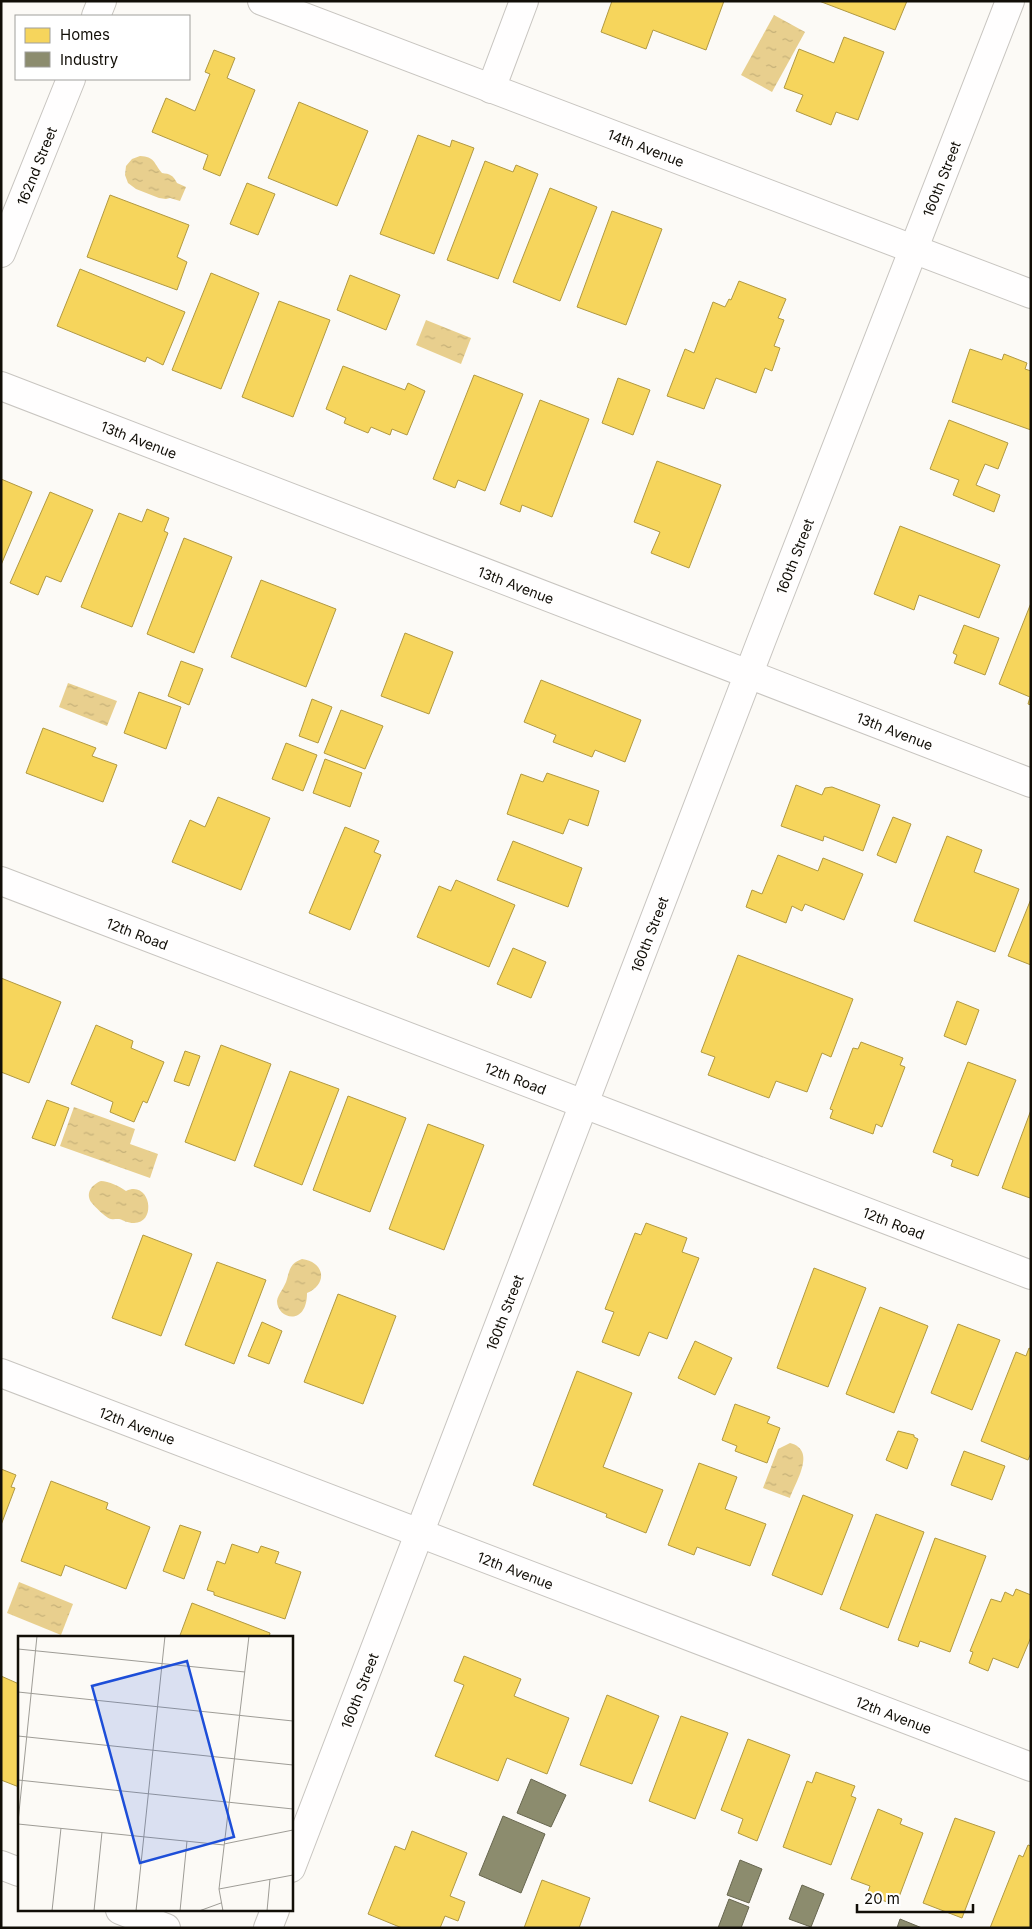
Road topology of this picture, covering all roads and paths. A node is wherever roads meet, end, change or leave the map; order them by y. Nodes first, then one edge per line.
1 (102, 1) edge
2 (262, 1) edge
3 (524, 1) edge
4 (1010, 1) edge
5 (96, 15) edge
6 (71, 80) edge
7 (491, 89) junction
8 (914, 250) junction
9 (1, 253) edge
10 (1031, 294) edge
11 (1, 386) edge
12 (748, 674) junction
13 (1031, 783) edge
14 (1, 881) edge
15 (584, 1104) junction
16 (1031, 1275) edge
17 (1, 1373) edge
18 (420, 1533) junction
19 (1031, 1767) edge
20 (1, 1865) edge
21 (292, 1865) edge
22 (18, 1872) edge
23 (125, 1912) edge
24 (274, 1912) edge
25 (166, 1928) edge
26 (268, 1928) edge

1 - 5 street
2 - 7 street, 14th Avenue
3 - 7 street
4 - 8 street, 160th Street
6 - 9 street, 162nd Street
7 - 8 street, 14th Avenue
8 - 10 street, 14th Avenue
8 - 12 street, 160th Street
11 - 12 street, 13th Avenue
12 - 13 street, 13th Avenue
12 - 15 street, 160th Street
14 - 15 street, 12th Road
15 - 16 street, 12th Road
15 - 18 street, 160th Street
17 - 18 street, 12th Avenue
18 - 19 street, 12th Avenue
18 - 21 street, 160th Street
20 - 22 street
23 - 25 street
24 - 26 street

